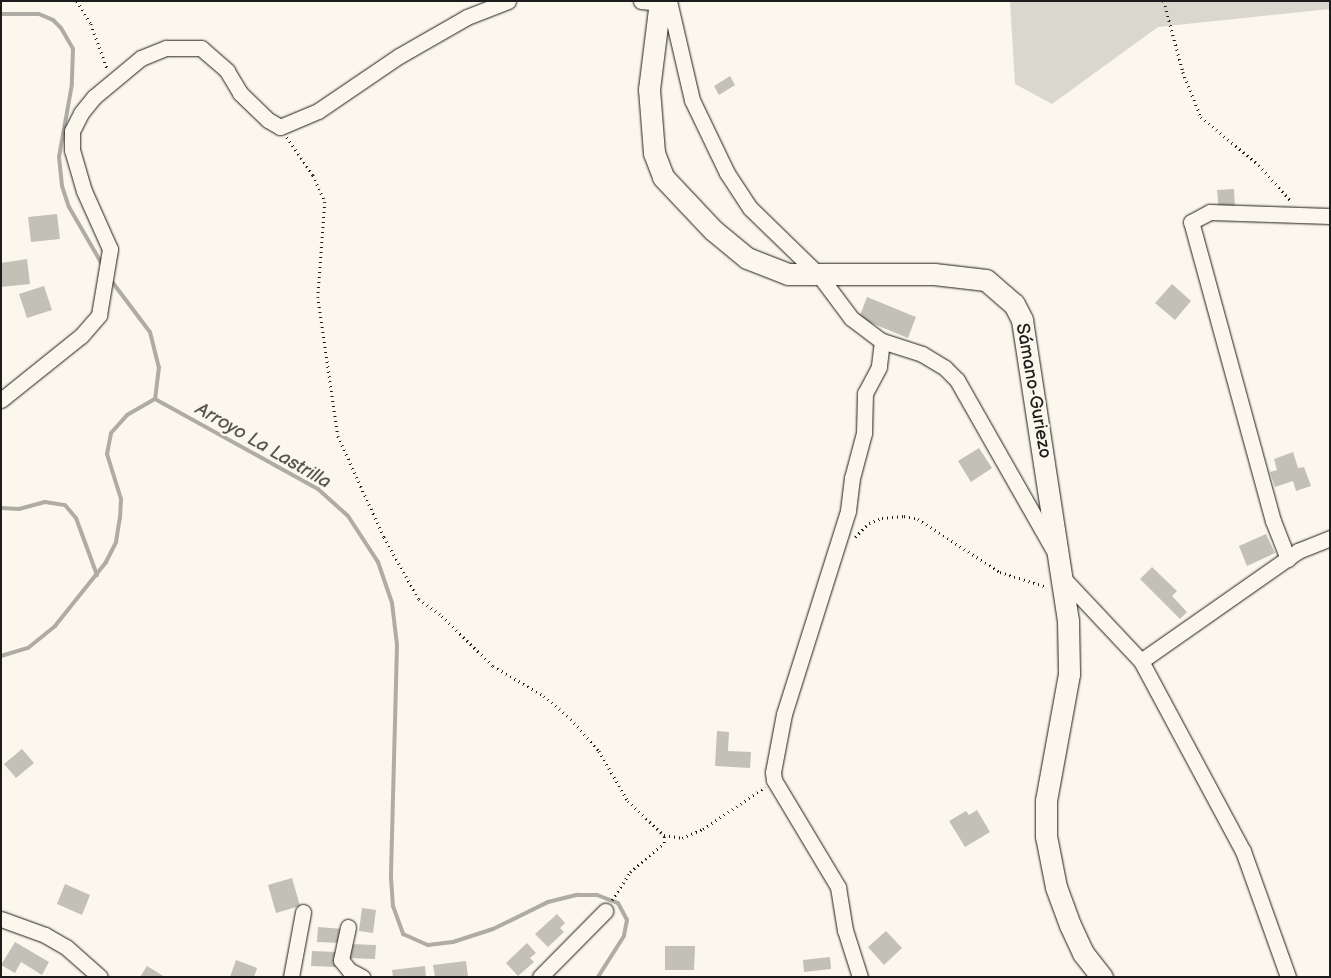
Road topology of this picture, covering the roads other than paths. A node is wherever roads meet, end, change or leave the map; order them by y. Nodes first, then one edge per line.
1 (508, 1) edge
2 (658, 2) edge
3 (1330, 216) edge
4 (819, 275) junction
5 (882, 341) junction
6 (1, 400) edge
7 (1330, 538) edge
8 (1288, 559) junction
9 (1064, 576) junction
10 (1141, 661) junction
11 (605, 911) dead end
12 (303, 912) dead end
13 (1, 919) edge
14 (348, 928) dead end
15 (100, 977) edge
16 (291, 977) edge
17 (362, 977) edge
18 (540, 977) edge
19 (860, 977) edge
20 (1102, 977) edge
21 (1288, 977) edge

1 - 6 street
2 - 4 street
2 - 4 street, Sámano-Guriezo
3 - 8 street
4 - 5 street
4 - 9 street, Sámano-Guriezo
5 - 9 street
5 - 19 street
7 - 8 street
8 - 10 street
9 - 10 street
9 - 20 street, Sámano-Guriezo
10 - 21 street
11 - 18 street
12 - 16 street
13 - 15 street
14 - 17 street

